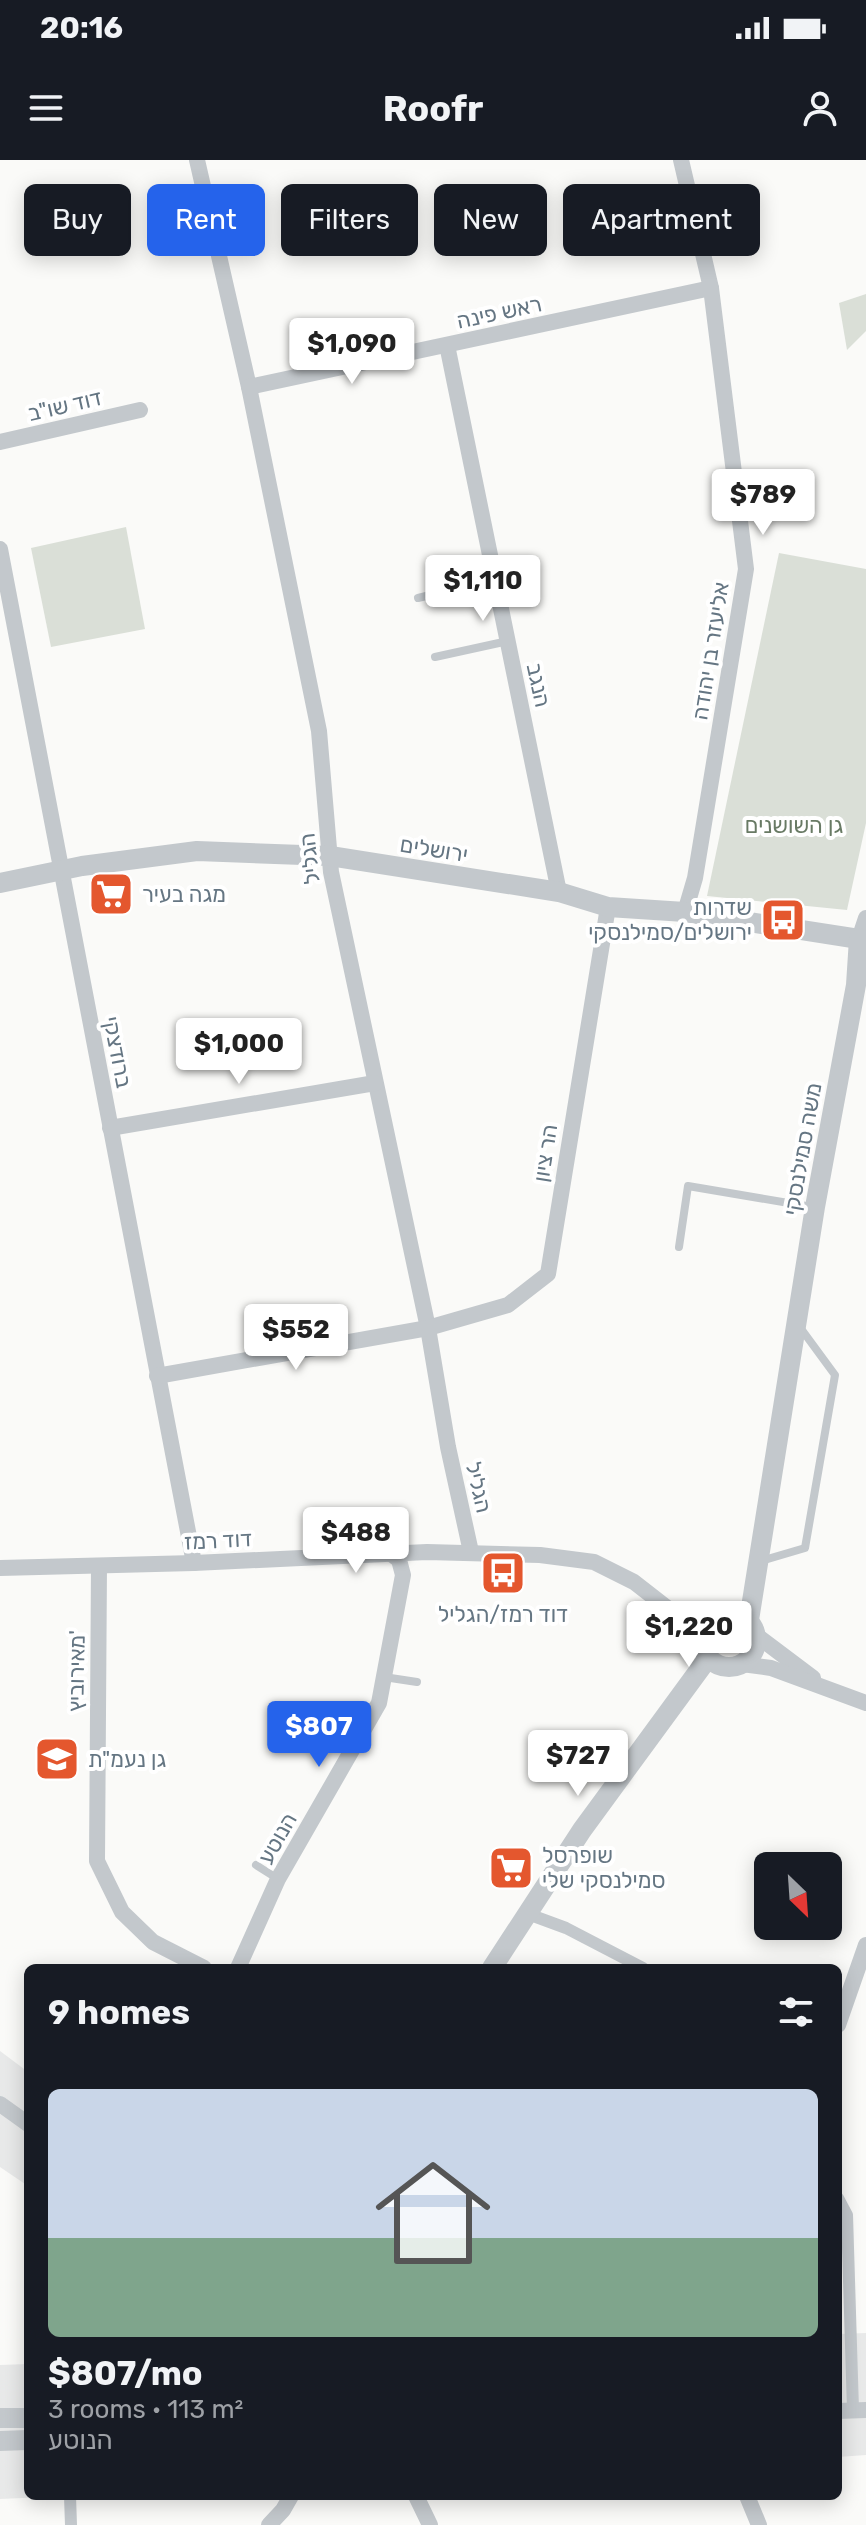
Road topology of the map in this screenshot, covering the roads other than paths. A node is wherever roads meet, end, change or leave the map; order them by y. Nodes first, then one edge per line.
1 (197, 160) edge
2 (681, 160) edge
3 (711, 288) junction
4 (447, 345) junction
5 (249, 387) junction
6 (140, 410) dead end
7 (0, 442) edge
8 (0, 549) edge
9 (495, 579) junction
10 (418, 598) dead end
11 (508, 641) junction
12 (435, 657) dead end
13 (330, 856) junction
14 (60, 870) junction
15 (0, 883) edge
16 (559, 892) junction
17 (608, 907) junction
18 (685, 912) junction
19 (866, 918) edge
20 (864, 940) edge
21 (866, 965) edge
22 (856, 985) junction
23 (375, 1083) junction
24 (110, 1128) junction
25 (815, 1207) junction
26 (679, 1247) dead end
27 (796, 1322) junction
28 (428, 1328) junction
29 (157, 1376) junction
30 (471, 1552) junction
31 (390, 1553) junction
32 (756, 1562) junction
33 (194, 1563) junction
34 (99, 1566) junction
35 (0, 1568) edge
36 (752, 1628) junction
37 (702, 1635) junction
38 (708, 1658) junction
39 (742, 1664) junction
40 (383, 1677) junction
41 (417, 1682) dead end
42 (821, 1684) junction
43 (866, 1703) edge
44 (256, 1865) dead end
45 (278, 1879) junction
46 (528, 1914) junction
47 (866, 1945) edge
48 (196, 1964) edge
49 (240, 1964) edge
50 (495, 1964) edge
51 (635, 1964) edge
52 (842, 2014) edge
53 (0, 2104) edge
54 (24, 2121) edge
55 (842, 2206) edge
56 (852, 2410) edge
57 (0, 2418) edge
58 (24, 2418) edge
59 (24, 2440) edge
60 (0, 2441) edge
61 (70, 2500) edge
62 (289, 2500) edge
63 (418, 2500) edge
64 (749, 2500) edge
65 (71, 2525) edge
66 (269, 2525) edge
67 (430, 2525) edge
68 (759, 2525) edge

1 - 5 street, הגליל
2 - 3 street, אליעזר בן יהודה
3 - 4 street, ראש פינה
3 - 18 street, אליעזר בן יהודה
4 - 5 street, ראש פינה
4 - 9 street, הנגב
5 - 13 street, הגליל
6 - 7 street, דוד שו"ב
8 - 14 street, ברודצקי
9 - 10 lane
9 - 11 street, הנגב
11 - 12 lane
11 - 16 street, הנגב
13 - 14 street, ירושלים
13 - 16 street, ירושלים
13 - 23 street, הגליל
14 - 15 street, ירושלים
14 - 24 street, ברודצקי
16 - 17 street, ירושלים
17 - 18 street, ירושלים
17 - 28 street, הר ציון
18 - 20 street, ירושלים
19 - 20 street, משה סמילנסקי
20 - 22 street, משה סמילנסקי
21 - 22 street, משה סמילנסקי
22 - 25 street, משה סמילנסקי
23 - 24 street
23 - 28 street, הגליל
24 - 29 street, ברודצקי
25 - 26 lane
25 - 27 street, משה סמילנסקי
27 - 32 street, משה סמילנסקי
27 - 32 lane
28 - 29 street, הר ציון
28 - 30 street, הגליל
29 - 33 street, ברודצקי
30 - 31 street, דוד רמז
30 - 37 street, דוד רמז
31 - 33 street, דוד רמז
31 - 40 street, הנוטע
32 - 36 street, משה סמילנסקי
33 - 34 street, דוד רמז
34 - 35 street, דוד רמז
34 - 48 street, מאירוביץ'
36 - 37 street
36 - 39 street
36 - 42 street
37 - 38 street
38 - 39 street
38 - 46 street
39 - 42 street
40 - 41 lane
40 - 45 street, הנוטע
42 - 43 street
44 - 45 lane
45 - 49 street, הנוטע
46 - 50 street
46 - 51 street
47 - 52 street
53 - 54 street
55 - 56 street
57 - 58 street
59 - 60 street
61 - 65 street
62 - 66 street
63 - 67 street
64 - 68 street

